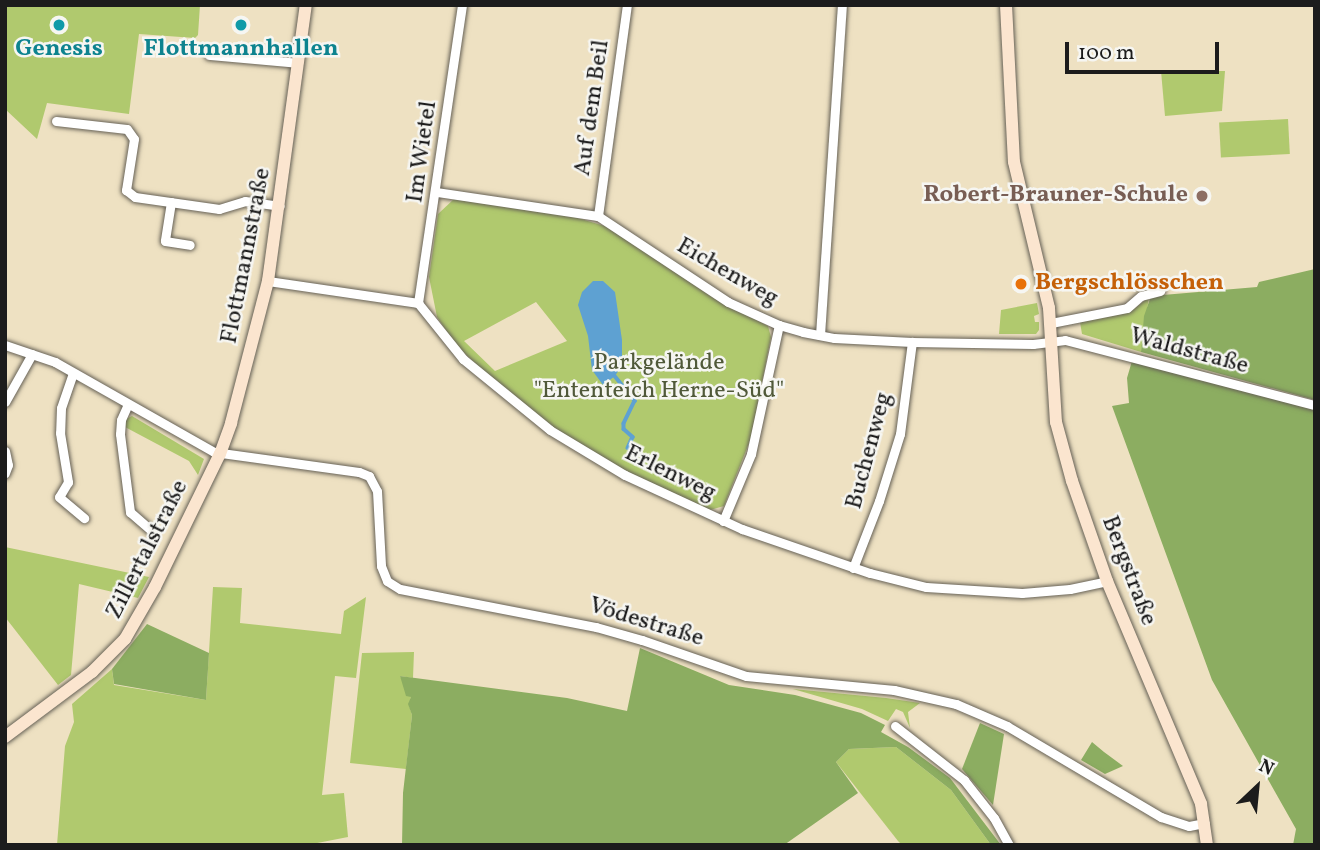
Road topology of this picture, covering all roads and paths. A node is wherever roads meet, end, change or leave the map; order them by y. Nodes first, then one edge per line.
1 (306, 5) edge
2 (463, 5) edge
3 (627, 5) edge
4 (842, 5) edge
5 (1006, 5) edge
6 (209, 55) dead end
7 (298, 63) junction
8 (57, 121) dead end
9 (437, 192) junction
10 (171, 202) junction
11 (280, 206) junction
12 (598, 216) junction
13 (190, 245) dead end
14 (268, 281) junction
15 (1160, 291) dead end
16 (418, 303) junction
17 (1051, 323) junction
18 (779, 326) junction
19 (820, 335) junction
20 (1052, 341) junction
21 (912, 342) junction
22 (5, 345) edge
23 (32, 354) junction
24 (73, 373) junction
25 (5, 402) edge
26 (128, 404) junction
27 (1315, 405) edge
28 (5, 451) edge
29 (220, 454) junction
30 (5, 473) edge
31 (84, 518) dead end
32 (723, 521) junction
33 (151, 530) dead end
34 (853, 568) junction
35 (1107, 580) junction
36 (895, 726) dead end
37 (5, 737) edge
38 (1205, 823) junction
39 (1009, 845) edge
40 (1207, 845) edge

1 - 7 street, Flottmannstraße
2 - 9 street, Im Wietel
3 - 12 street, Auf dem Beil
4 - 19 street
5 - 17 street, Bergstraße
6 - 7 street
7 - 11 street, Flottmannstraße
8 - 10 street
9 - 12 street, Eichenweg
9 - 16 street, Im Wietel
10 - 11 street
10 - 13 street
11 - 14 street, Flottmannstraße
12 - 18 street, Eichenweg
14 - 16 street
14 - 29 street, Flottmannstraße
15 - 17 street
16 - 32 street, Erlenweg
17 - 20 street, Bergstraße
18 - 19 street, Eichenweg
18 - 32 street
19 - 21 street, Eichenweg
20 - 21 street, Eichenweg
20 - 27 street, Waldstraße
20 - 35 street, Bergstraße
21 - 34 street, Buchenweg
22 - 23 street, Vödestraße
23 - 24 street, Vödestraße
23 - 25 street
24 - 26 street, Vödestraße
24 - 31 street
26 - 29 street, Vödestraße
26 - 33 street
28 - 30 street
29 - 37 street, Zillertalstraße
29 - 38 street, Vödestraße
32 - 34 street, Erlenweg
34 - 35 street, Erlenweg
35 - 38 street, Bergstraße
36 - 39 street
38 - 40 street

